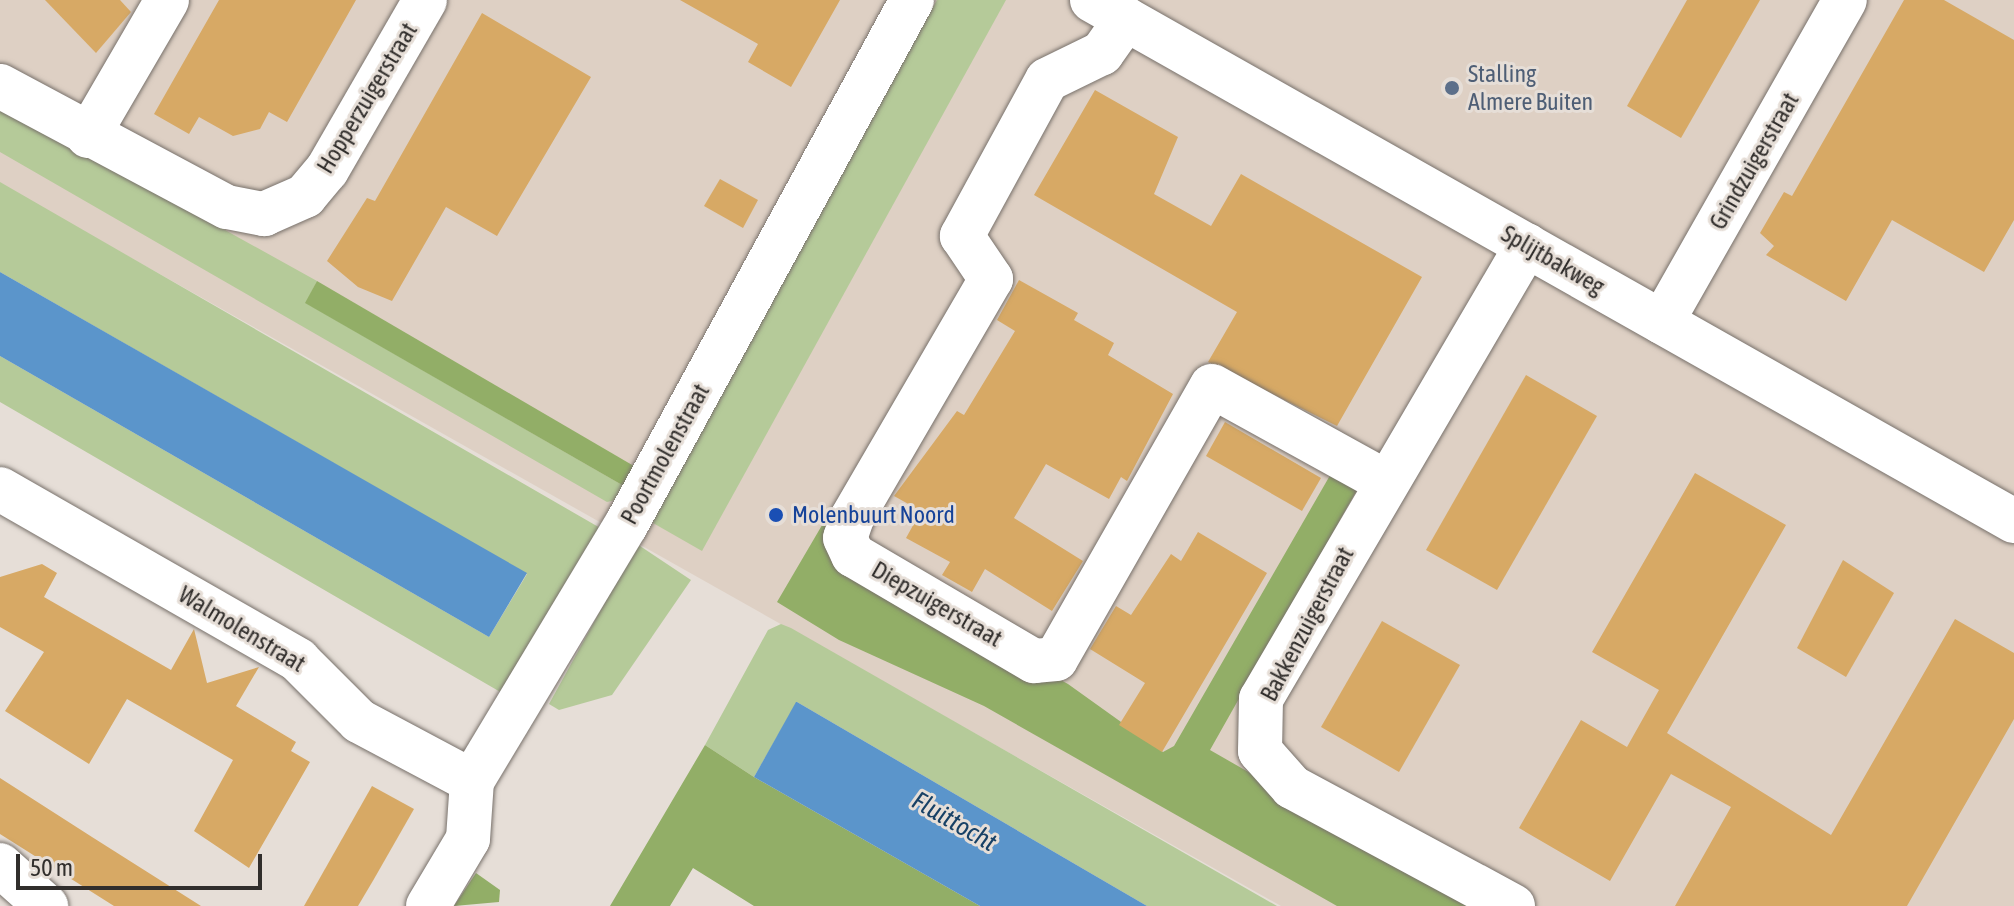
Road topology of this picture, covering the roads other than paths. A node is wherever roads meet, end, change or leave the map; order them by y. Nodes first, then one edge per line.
1 (167, 0) edge
2 (425, 0) edge
3 (912, 0) edge
4 (1845, 0) edge
5 (1109, 10) edge
6 (0, 86) edge
7 (88, 136) junction
8 (1527, 245) junction
9 (1662, 322) junction
10 (1386, 482) junction
11 (0, 489) edge
12 (2014, 521) edge
13 (472, 781) junction
14 (0, 865) edge
15 (46, 906) edge
16 (428, 906) edge
17 (1513, 906) edge

1 - 7 street
2 - 7 street, Hopperzuigerstraat
3 - 13 street, Poortmolenstraat
4 - 9 street, Grindzuigerstraat
5 - 8 street, Splijtbakweg
5 - 10 street, Diepzuigerstraat
6 - 7 street, Hopperzuigerstraat
8 - 9 street, Splijtbakweg
8 - 10 street, Bakkenzuigerstraat
9 - 12 street, Splijtbakweg
10 - 17 street, Bakkenzuigerstraat
11 - 13 street, Walmolenstraat
13 - 16 street, Poortmolenstraat
14 - 15 street

